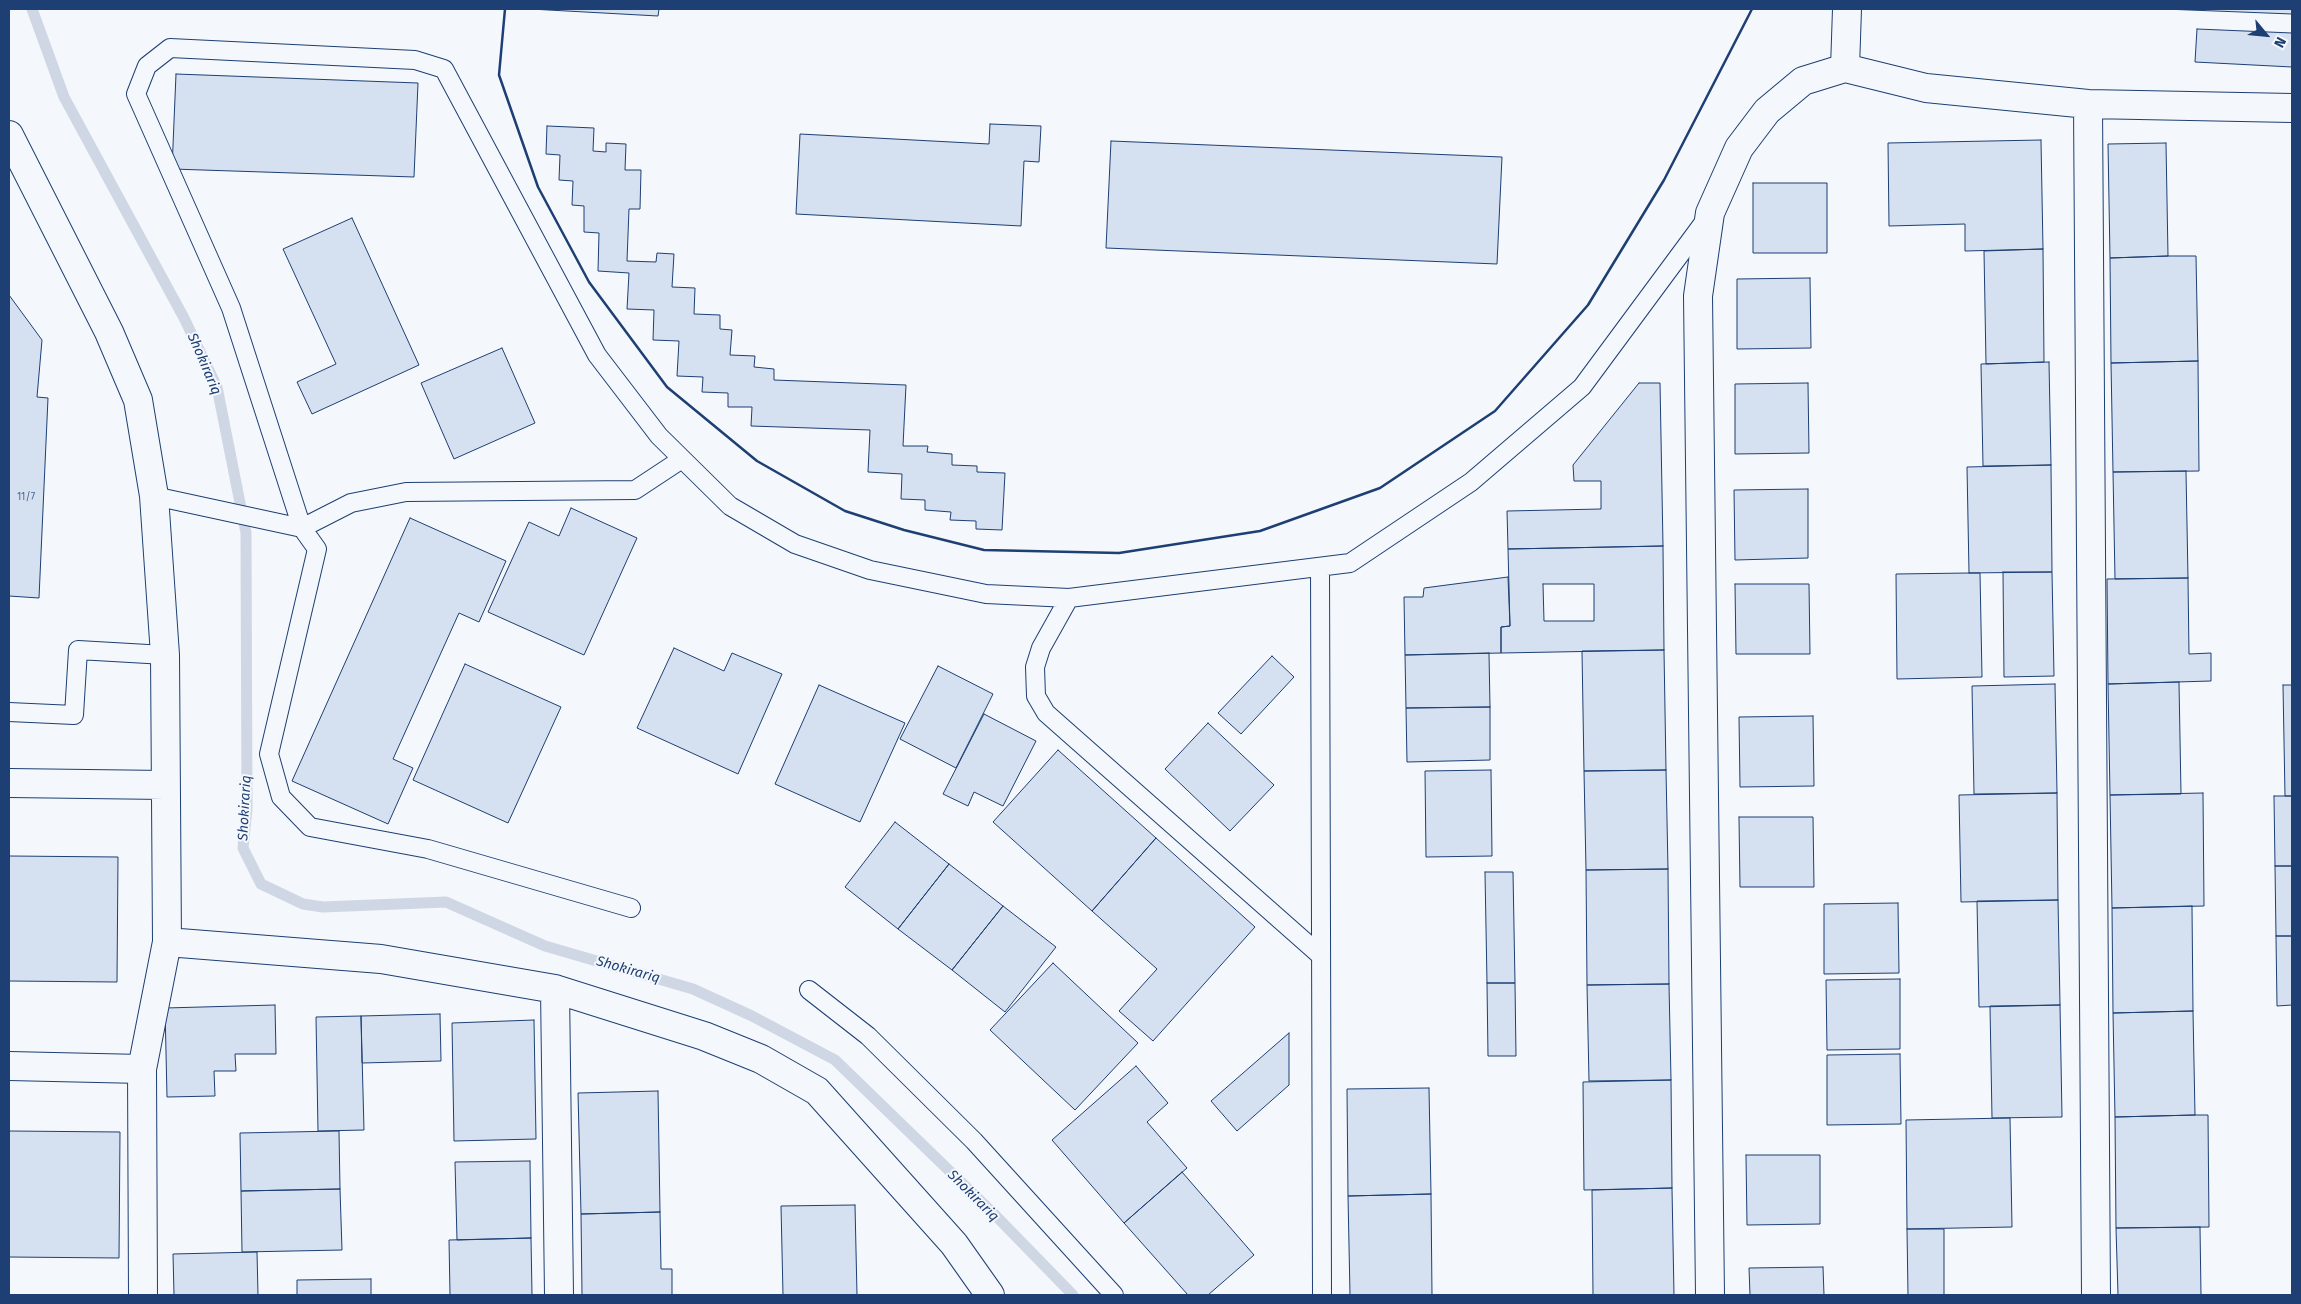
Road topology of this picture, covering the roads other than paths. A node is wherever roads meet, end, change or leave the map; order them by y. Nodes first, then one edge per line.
1 (1847, 9) edge
2 (1845, 68) junction
3 (2088, 104) junction
4 (2292, 108) edge
5 (9, 135) edge
6 (1710, 213) junction
7 (682, 459) junction
8 (154, 496) junction
9 (302, 528) junction
10 (1320, 566) junction
11 (1069, 598) junction
12 (165, 655) junction
13 (9, 712) edge
14 (9, 783) edge
15 (165, 785) junction
16 (631, 908) dead end
17 (167, 942) junction
18 (1320, 955) junction
19 (555, 989) junction
20 (809, 990) dead end
21 (9, 1066) edge
22 (142, 1069) junction
23 (143, 1295) edge
24 (559, 1295) edge
25 (990, 1295) edge
26 (1114, 1295) edge
27 (1322, 1295) edge
28 (1710, 1295) edge
29 (2096, 1295) edge

1 - 2 street
2 - 3 street
2 - 6 street
3 - 4 street
3 - 29 street
5 - 8 street
6 - 10 lane
6 - 28 street
7 - 9 lane
7 - 9 lane
7 - 11 lane
8 - 9 lane
8 - 12 street
9 - 16 lane
10 - 11 lane
10 - 18 lane
11 - 18 lane
12 - 13 lane
12 - 15 street
14 - 15 street
15 - 17 street
17 - 19 street
17 - 22 street
18 - 27 lane
19 - 24 street
19 - 25 street
20 - 26 lane
21 - 22 street
22 - 23 street

